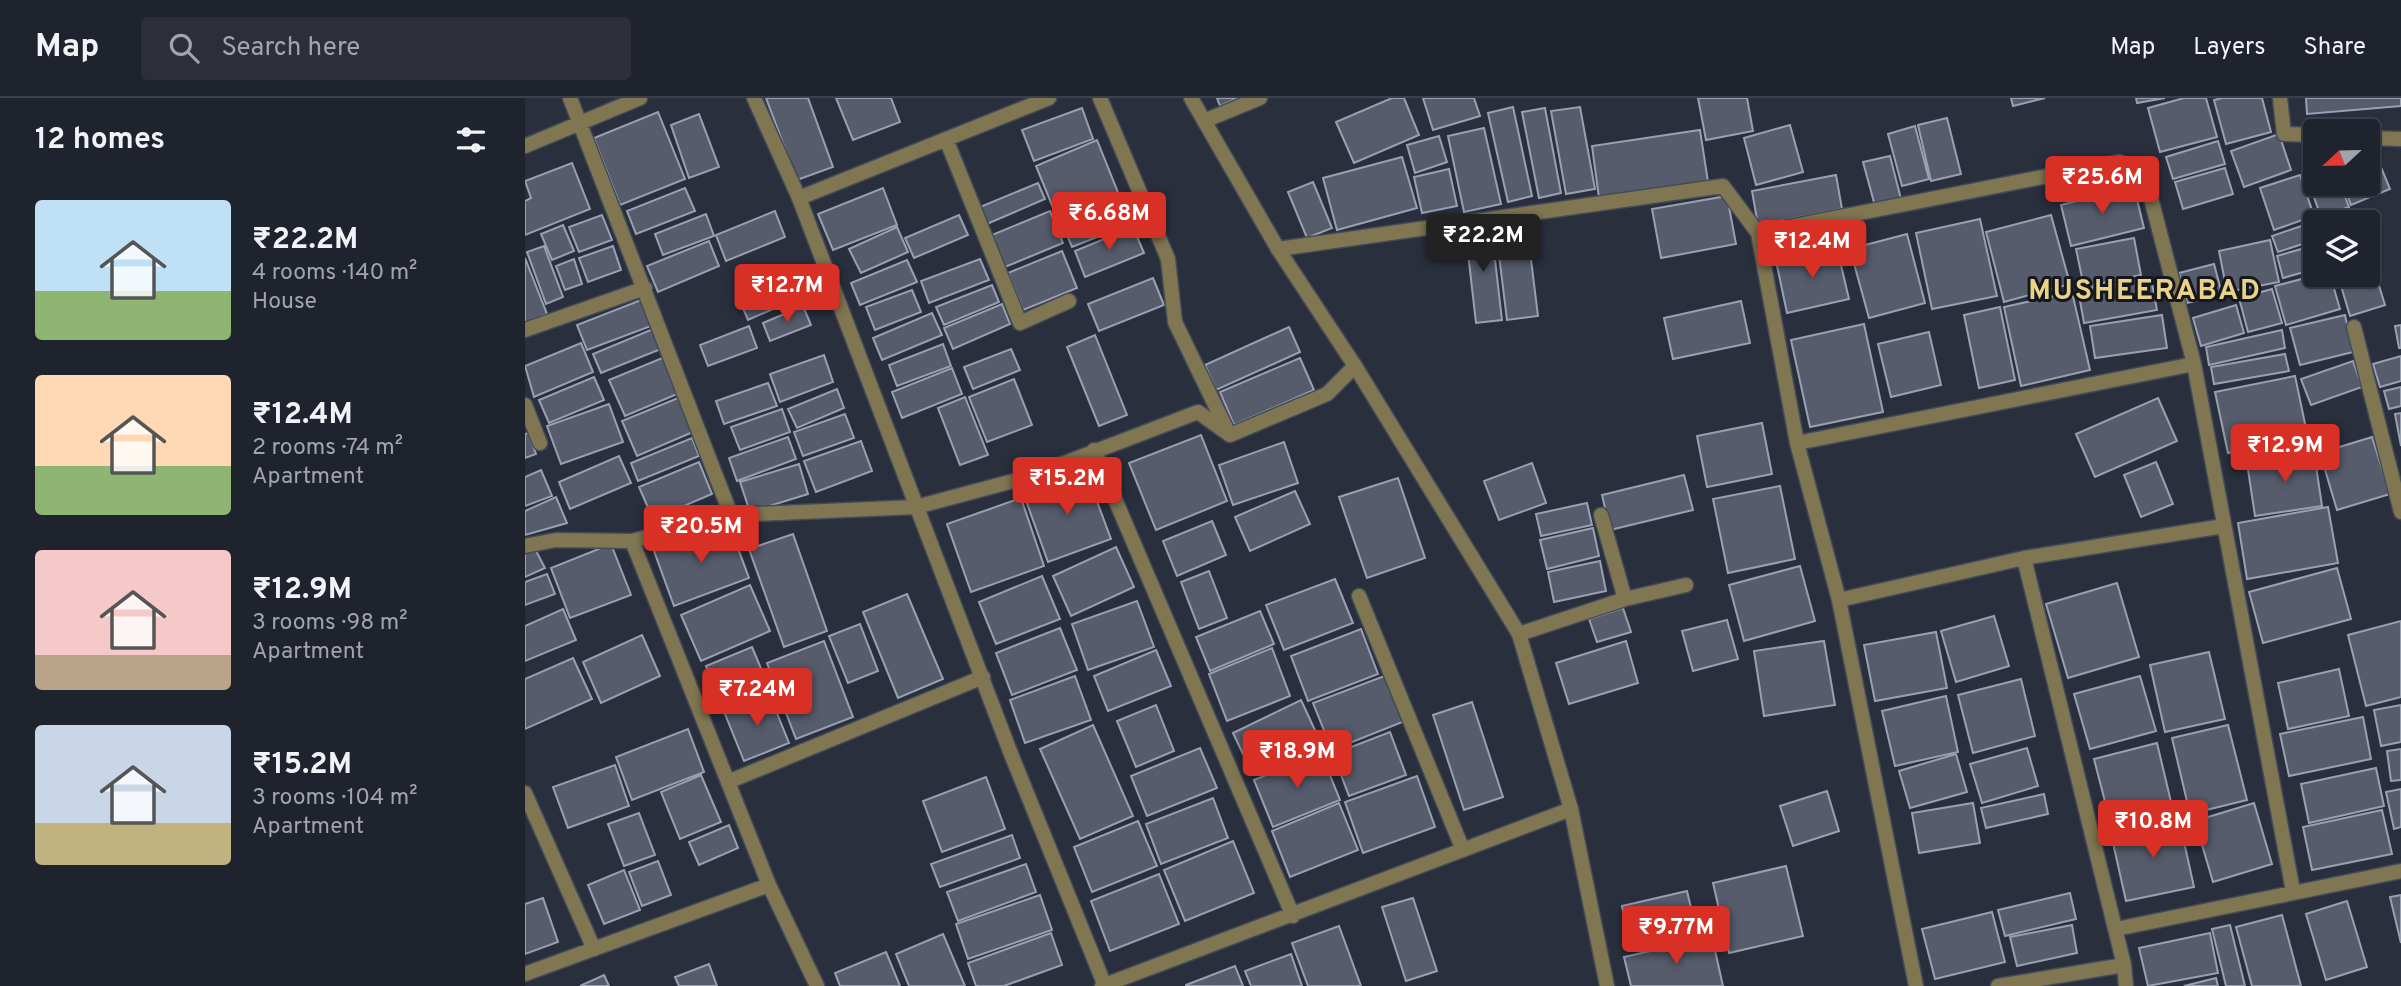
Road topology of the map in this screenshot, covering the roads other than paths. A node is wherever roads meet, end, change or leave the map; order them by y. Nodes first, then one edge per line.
1 (570, 98) edge
2 (641, 98) edge
3 (754, 98) edge
4 (1049, 98) edge
5 (1100, 98) edge
6 (1191, 98) edge
7 (1260, 98) edge
8 (2280, 98) edge
9 (1204, 121) junction
10 (580, 125) junction
11 (2303, 135) edge
12 (2380, 138) edge
13 (946, 139) junction
14 (2401, 139) edge
15 (525, 146) edge
16 (799, 198) junction
17 (1758, 233) junction
18 (1278, 248) junction
19 (645, 288) junction
20 (1069, 301) dead end
21 (2354, 327) dead end
22 (525, 330) edge
23 (2194, 364) junction
24 (1355, 366) junction
25 (525, 405) edge
26 (1230, 435) junction
27 (540, 443) dead end
28 (1797, 443) junction
29 (1094, 450) junction
30 (916, 507) junction
31 (2401, 512) edge
32 (731, 515) junction
33 (1601, 515) dead end
34 (2224, 526) junction
35 (632, 541) junction
36 (525, 546) edge
37 (2024, 558) junction
38 (1686, 585) dead end
39 (1359, 596) dead end
40 (1625, 599) junction
41 (1839, 600) junction
42 (1518, 634) junction
43 (983, 677) junction
44 (730, 781) junction
45 (525, 793) edge
46 (1571, 809) junction
47 (1463, 850) junction
48 (2401, 871) edge
49 (769, 885) junction
50 (2293, 891) junction
51 (1293, 916) junction
52 (2116, 929) junction
53 (594, 949) junction
54 (2124, 965) junction
55 (525, 974) edge
56 (817, 986) edge
57 (1104, 986) edge
58 (1607, 986) edge
59 (1916, 986) edge
60 (1998, 986) edge
61 (2126, 986) edge

1 - 10 street
2 - 10 street
3 - 16 street
4 - 13 street
5 - 26 street
6 - 9 street
7 - 9 street
8 - 11 street
9 - 18 street
10 - 15 street
10 - 19 street
12 - 14 street
13 - 16 street
13 - 20 street
16 - 30 street
17 - 18 street
17 - 23 street
17 - 28 street
18 - 24 street
19 - 22 street
19 - 32 street
21 - 31 street
23 - 28 street
23 - 34 street
24 - 26 street
24 - 42 street
25 - 27 street
26 - 29 street
28 - 41 street
29 - 30 street
29 - 51 street
30 - 32 street
30 - 43 street
32 - 35 street
33 - 40 street
34 - 37 street
34 - 50 street
35 - 36 street
35 - 44 street
37 - 41 street
37 - 52 street
38 - 40 street
39 - 47 street
40 - 42 street
41 - 59 street
42 - 46 street
43 - 44 street
43 - 57 street
44 - 49 street
45 - 53 street
46 - 47 street
46 - 58 street
47 - 51 street
48 - 50 street
49 - 53 street
49 - 56 street
50 - 52 street
51 - 57 street
52 - 54 street
53 - 55 street
54 - 60 street
54 - 61 street

